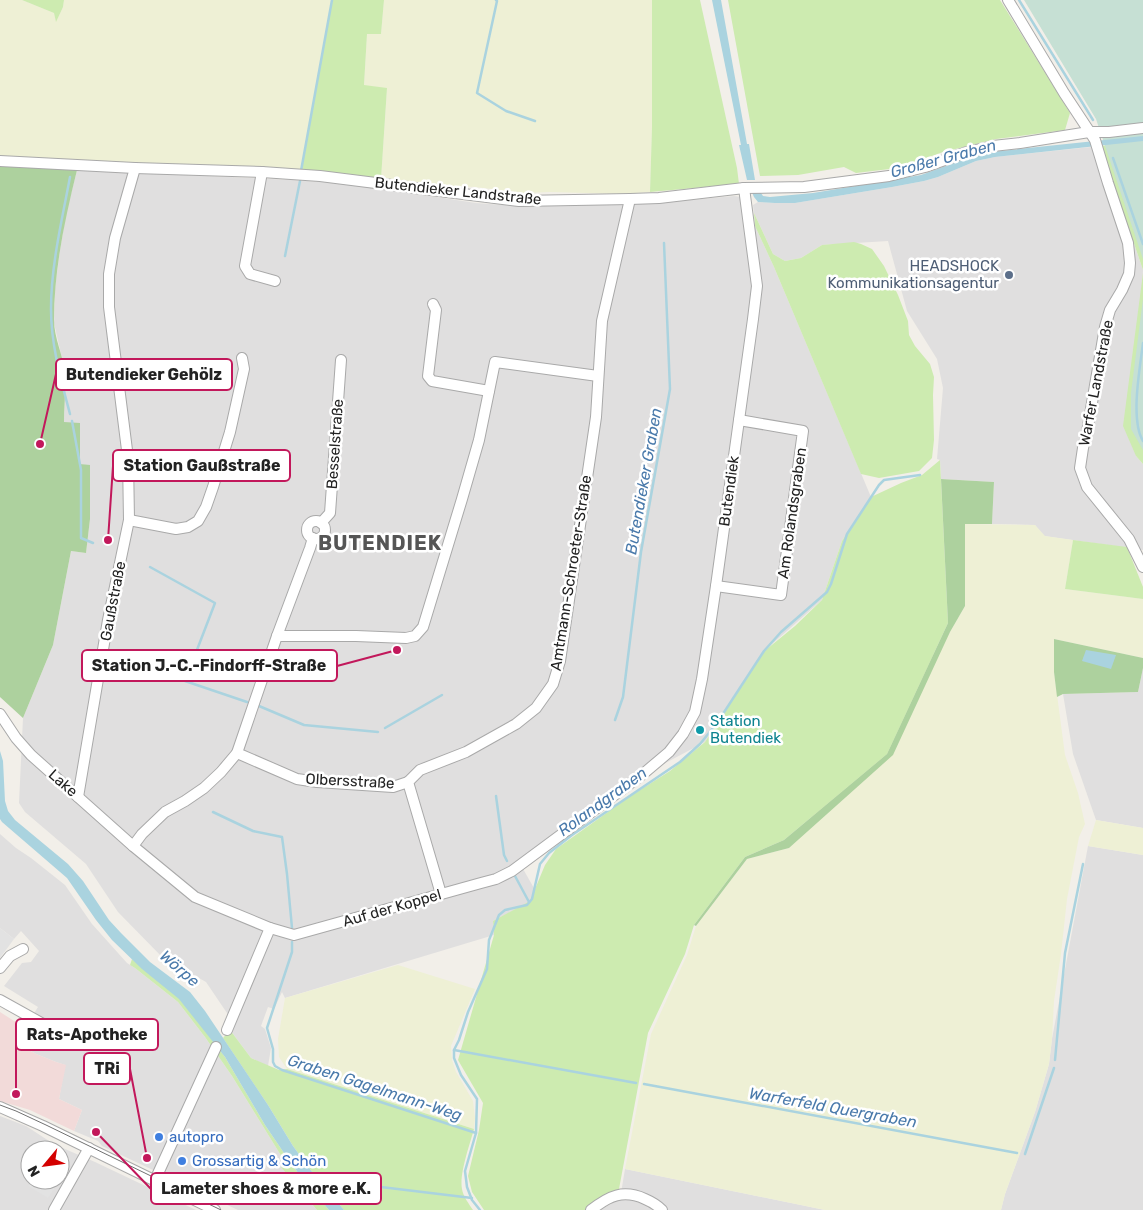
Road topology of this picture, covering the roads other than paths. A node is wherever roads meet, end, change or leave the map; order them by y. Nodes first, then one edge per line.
1 (1008, 0) edge
2 (1143, 128) edge
3 (1094, 140) junction
4 (0, 161) edge
5 (135, 168) junction
6 (262, 172) junction
7 (744, 188) junction
8 (630, 200) junction
9 (276, 281) dead end
10 (433, 304) dead end
11 (242, 358) dead end
12 (341, 360) dead end
13 (598, 376) junction
14 (489, 391) junction
15 (739, 420) junction
16 (129, 520) junction
17 (1143, 567) edge
18 (716, 586) junction
19 (277, 636) junction
20 (0, 714) edge
21 (238, 754) junction
22 (643, 774) joint
23 (408, 782) junction
24 (78, 797) junction
25 (133, 846) junction
26 (441, 894) junction
27 (270, 928) junction
28 (23, 949) dead end
29 (0, 968) edge
30 (0, 1000) edge
31 (227, 1030) dead end
32 (61, 1034) dead end
33 (216, 1047) dead end
34 (0, 1107) edge
35 (89, 1148) junction
36 (155, 1180) junction
37 (193, 1205) edge
38 (54, 1210) edge
39 (216, 1210) edge
40 (591, 1210) edge
41 (662, 1210) edge

1 - 3 street, Warfer Landstraße
2 - 3 street, Butendieker Landstraße
3 - 7 street, Butendieker Landstraße
3 - 17 street, Warfer Landstraße
4 - 5 street, Butendieker Landstraße
5 - 6 street, Butendieker Landstraße
5 - 16 street, Gaußstraße
6 - 8 street, Butendieker Landstraße
6 - 9 street
7 - 8 street, Butendieker Landstraße
7 - 15 street, Butendiek
8 - 13 street, Amtmann-Schroeter-Straße
10 - 14 street
11 - 16 street
12 - 19 street, Besselstraße
13 - 14 street
13 - 23 street, Amtmann-Schroeter-Straße
14 - 19 street
15 - 18 street, Butendiek
15 - 18 street, Am Rolandsgraben
16 - 24 street, Gaußstraße
18 - 22 street, Butendiek
19 - 21 street, Besselstraße
20 - 24 street, Lake
21 - 23 street, Olbersstraße
21 - 25 street
22 - 26 street, Auf der Koppel
23 - 26 street
24 - 25 street, Lake
25 - 27 street, Auf der Koppel
26 - 27 street, Auf der Koppel
27 - 31 street
28 - 29 street
30 - 32 street
33 - 36 street
34 - 35 street
35 - 36 street
35 - 38 street
36 - 37 street
37 - 39 street
40 - 41 street

